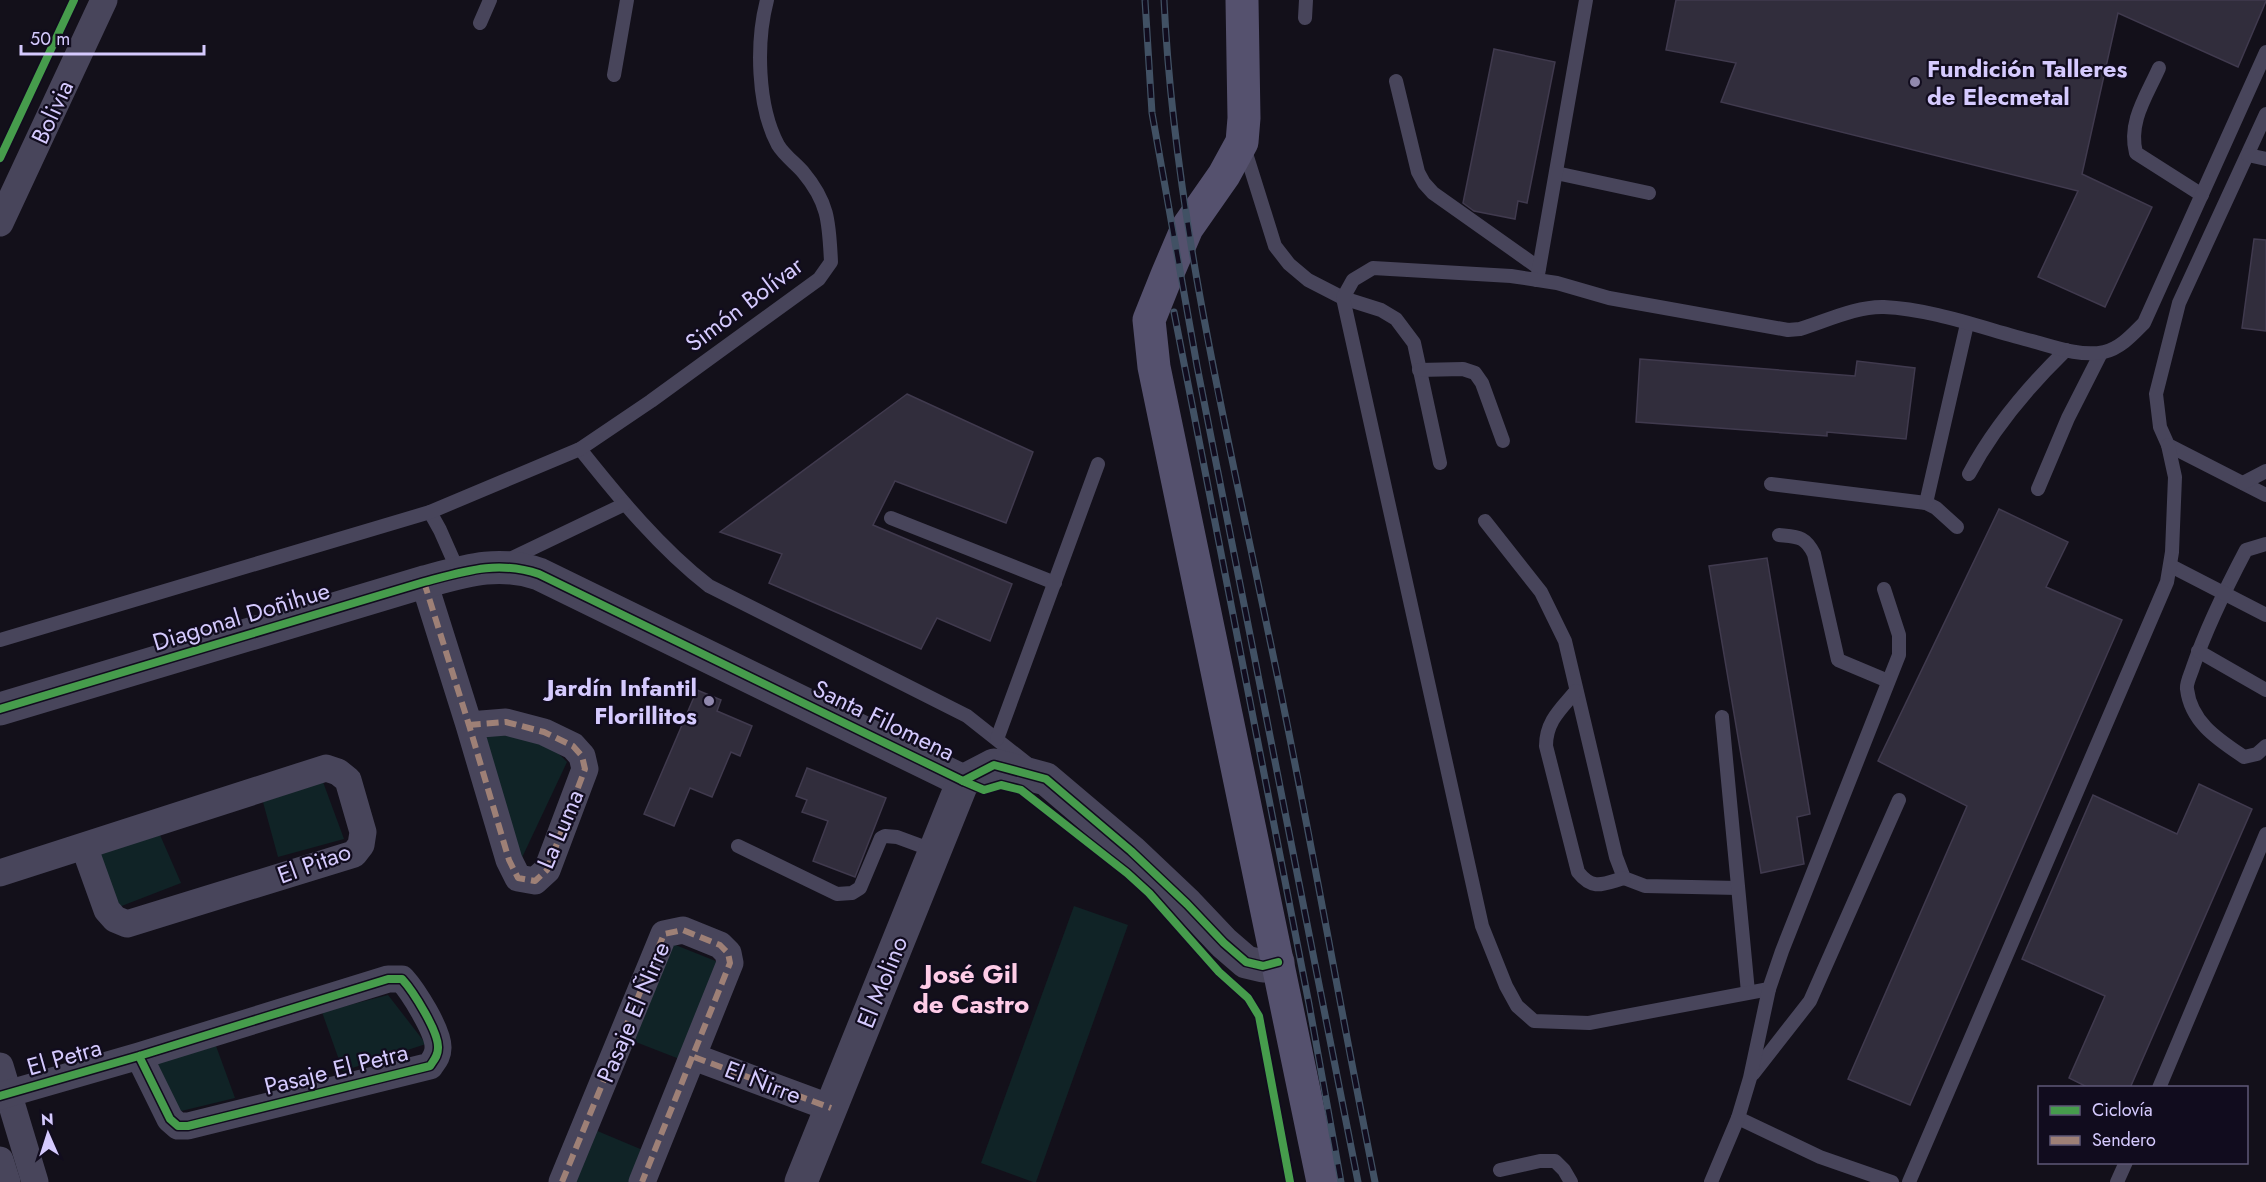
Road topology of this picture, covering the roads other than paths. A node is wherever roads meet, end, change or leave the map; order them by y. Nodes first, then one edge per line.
1 (104, 0) edge
2 (490, 0) edge
3 (627, 0) edge
4 (768, 0) edge
5 (1242, 0) edge
6 (1306, 0) edge
7 (1586, 0) edge
8 (1305, 18) dead end
9 (480, 23) dead end
10 (2266, 52) edge
11 (2159, 68) dead end
12 (615, 75) dead end
13 (1396, 81) dead end
14 (2266, 114) edge
15 (1242, 142) junction
16 (2248, 155) junction
17 (2266, 159) edge
18 (1556, 173) junction
19 (1649, 193) dead end
20 (2202, 195) junction
21 (0, 223) edge
22 (1538, 274) junction
23 (1342, 298) junction
24 (1967, 324) junction
25 (2066, 350) junction
26 (2102, 353) junction
27 (1419, 370) junction
28 (1503, 441) dead end
29 (2168, 445) junction
30 (580, 449) junction
31 (1440, 463) dead end
32 (1098, 464) dead end
33 (2266, 471) edge
34 (1969, 474) dead end
35 (1771, 483) dead end
36 (2243, 483) junction
37 (2038, 489) dead end
38 (2266, 495) edge
39 (1926, 502) junction
40 (624, 504) junction
41 (430, 512) junction
42 (891, 518) dead end
43 (1485, 521) dead end
44 (1957, 527) dead end
45 (1779, 535) dead end
46 (2266, 544) edge
47 (2171, 566) junction
48 (495, 567) junction
49 (459, 573) junction
50 (424, 582) junction
51 (1055, 584) junction
52 (1884, 589) dead end
53 (2223, 593) junction
54 (2266, 615) edge
55 (0, 640) edge
56 (2198, 651) junction
57 (1888, 681) junction
58 (2266, 690) edge
59 (1576, 691) junction
60 (0, 709) edge
61 (1722, 717) dead end
62 (469, 725) junction
63 (997, 739) junction
64 (2266, 746) edge
65 (1047, 779) junction
66 (963, 781) junction
67 (1899, 800) dead end
68 (2266, 834) edge
69 (84, 846) junction
70 (738, 846) dead end
71 (935, 851) junction
72 (0, 873) edge
73 (1624, 878) junction
74 (1738, 888) junction
75 (1278, 962) junction
76 (1769, 988) junction
77 (1748, 992) junction
78 (139, 1056) junction
79 (694, 1057) junction
80 (0, 1066) edge
81 (1750, 1078) junction
82 (2161, 1086) edge
83 (4, 1095) edge
84 (831, 1108) junction
85 (1738, 1118) junction
86 (0, 1160) edge
87 (2125, 1164) edge
88 (1500, 1170) dead end
89 (7, 1182) edge
90 (35, 1182) edge
91 (562, 1182) edge
92 (642, 1182) edge
93 (801, 1182) edge
94 (1323, 1182) edge
95 (1571, 1182) edge
96 (1711, 1182) edge
97 (1892, 1182) edge
98 (1909, 1182) edge
99 (2117, 1182) edge

1 - 21 street, Bolivia
2 - 9 lane
3 - 12 lane
4 - 30 lane, Simón Bolívar
5 - 15 main road
6 - 8 lane
7 - 18 lane
10 - 20 lane
11 - 20 lane
13 - 22 lane
14 - 16 lane
15 - 23 lane
15 - 75 main road
16 - 17 lane
16 - 29 lane
18 - 19 lane
18 - 22 lane
20 - 26 lane
22 - 23 lane
22 - 24 lane
23 - 27 lane
23 - 77 lane
24 - 25 lane
24 - 39 lane
25 - 26 lane
25 - 34 lane
26 - 37 lane
27 - 28 lane
27 - 31 lane
29 - 36 lane
29 - 47 lane
30 - 40 lane
30 - 41 lane, Simón Bolívar
32 - 51 lane
33 - 36 lane
35 - 39 lane
36 - 38 lane
39 - 44 lane
40 - 48 lane, Diagonal Doñihue
40 - 63 lane
41 - 49 lane
41 - 55 lane, Simón Bolívar
42 - 51 lane
43 - 59 lane
45 - 57 lane
46 - 53 lane
47 - 53 lane
47 - 98 lane
48 - 49 street, Diagonal Doñihue
48 - 66 street, Santa Filomena
49 - 50 street, Diagonal Doñihue
50 - 60 street, Diagonal Doñihue
50 - 62 street, La Luma
51 - 63 lane
52 - 57 lane
53 - 54 lane
53 - 56 lane
56 - 58 lane
56 - 64 lane
57 - 76 lane
59 - 73 lane
59 - 73 lane
61 - 74 lane
62 - 62 street, La Luma
63 - 65 lane
65 - 66 street, Santa Filomena
65 - 75 street, Santa Filomena
66 - 71 street, El Molino
67 - 81 lane
68 - 82 lane
69 - 69 street, El Pitao
69 - 72 street, El Pitao
70 - 71 lane
71 - 84 street, El Molino
73 - 74 lane
74 - 77 lane
75 - 94 main road
76 - 77 lane
76 - 81 lane
78 - 78 street, Pasaje El Petra
78 - 83 street, El Petra
79 - 84 street, El Ñirre
79 - 91 street, Pasaje El Ñirre
79 - 92 street, Pasaje El Ñirre
80 - 83 street
81 - 85 lane
83 - 90 street
84 - 93 street, El Molino
85 - 96 lane
85 - 97 lane
86 - 89 street
87 - 99 lane
88 - 95 lane

